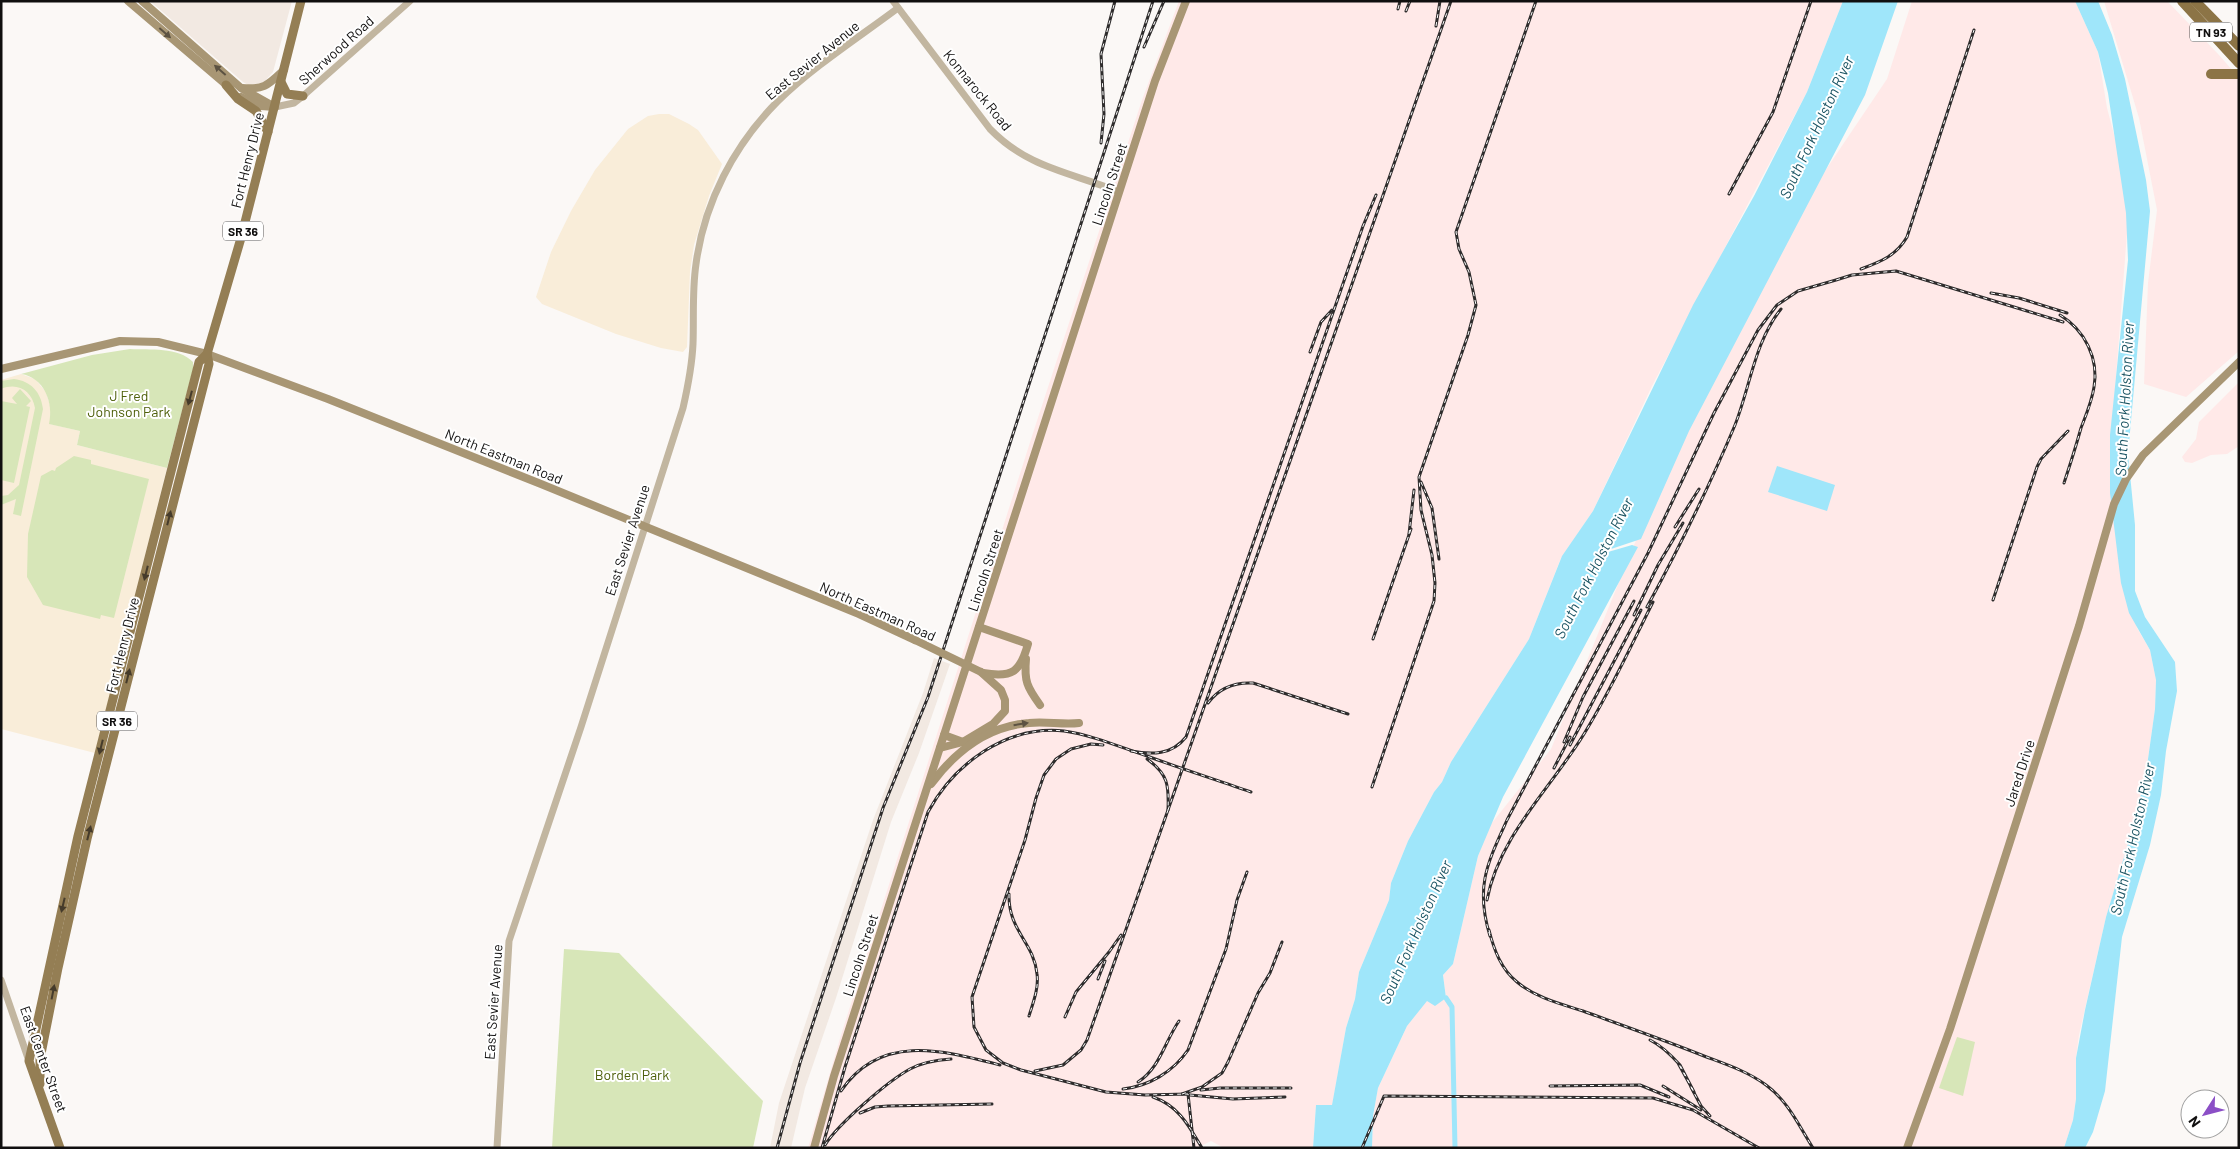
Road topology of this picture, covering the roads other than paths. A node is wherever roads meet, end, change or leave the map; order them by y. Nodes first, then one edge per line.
1 (128, 1) edge
2 (142, 1) edge
3 (301, 1) edge
4 (410, 1) edge
5 (893, 1) edge
6 (1186, 1) edge
7 (2182, 1) edge
8 (2195, 1) edge
9 (898, 8) junction
10 (2207, 13) junction
11 (2218, 23) junction
12 (2239, 39) edge
13 (2239, 46) edge
14 (2231, 55) junction
15 (2239, 63) edge
16 (284, 70) junction
17 (2211, 74) dead end
18 (2239, 74) edge
19 (281, 82) junction
20 (226, 85) junction
21 (241, 88) junction
22 (303, 96) junction
23 (275, 107) junction
24 (268, 132) junction
25 (1120, 192) junction
26 (207, 354) junction
27 (2239, 362) edge
28 (1, 370) edge
29 (644, 527) junction
30 (979, 627) junction
31 (1027, 647) junction
32 (981, 672) junction
33 (1040, 705) dead end
34 (1079, 723) dead end
35 (944, 735) junction
36 (963, 742) junction
37 (940, 748) junction
38 (926, 790) junction
39 (1, 980) edge
40 (39, 1014) junction
41 (44, 1040) junction
42 (30, 1061) junction
43 (40, 1092) junction
44 (60, 1148) edge
45 (497, 1148) edge
46 (814, 1148) edge
47 (1907, 1148) edge

1 -> 20 main road
21 -> 2 main road
3 - 16 main road, Fort Henry Drive / SR 36
4 - 22 street, Sherwood Road
5 - 9 street, Konnarock Road
6 - 25 main road, Lincoln Street
7 - 14 highway, TN 93
8 - 10 highway, TN 93
9 - 25 street, Konnarock Road
9 - 29 street, East Sevier Avenue
10 - 11 highway, TN 93
10 - 14 highway
11 - 12 highway
11 - 13 highway, TN 93
14 - 15 highway, TN 93
16 - 19 main road, Fort Henry Drive / SR 36
16 - 21 main road
17 - 18 highway
19 - 22 main road
19 - 23 main road, Fort Henry Drive / SR 36
20 - 23 main road
20 - 24 main road
21 - 23 main road
22 - 23 street, Sherwood Road
23 - 24 main road, Fort Henry Drive / SR 36
24 - 26 main road, Fort Henry Drive / SR 36
25 - 30 main road, Lincoln Street
26 - 28 main road, North Eastman Road
26 - 29 main road, North Eastman Road
26 -> 40 main road, Fort Henry Drive / SR 36
41 -> 26 main road, Fort Henry Drive / SR 36
27 - 47 main road, Jared Drive
29 - 32 main road, North Eastman Road, bridge
29 - 45 street, East Sevier Avenue
30 - 31 main road
30 - 35 main road, Lincoln Street
31 - 32 main road
31 - 33 main road
32 - 36 main road
38 -> 34 main road
35 - 36 main road
35 - 37 main road, Lincoln Street
36 - 37 main road
37 - 38 main road, Lincoln Street
38 - 46 main road, Lincoln Street
39 - 42 street, East Center Street
40 - 41 main road
40 - 42 main road, Fort Henry Drive / SR 36
41 - 43 main road, Fort Henry Drive / SR 36
42 - 43 main road, East Center Street
43 - 44 main road, East Center Street

